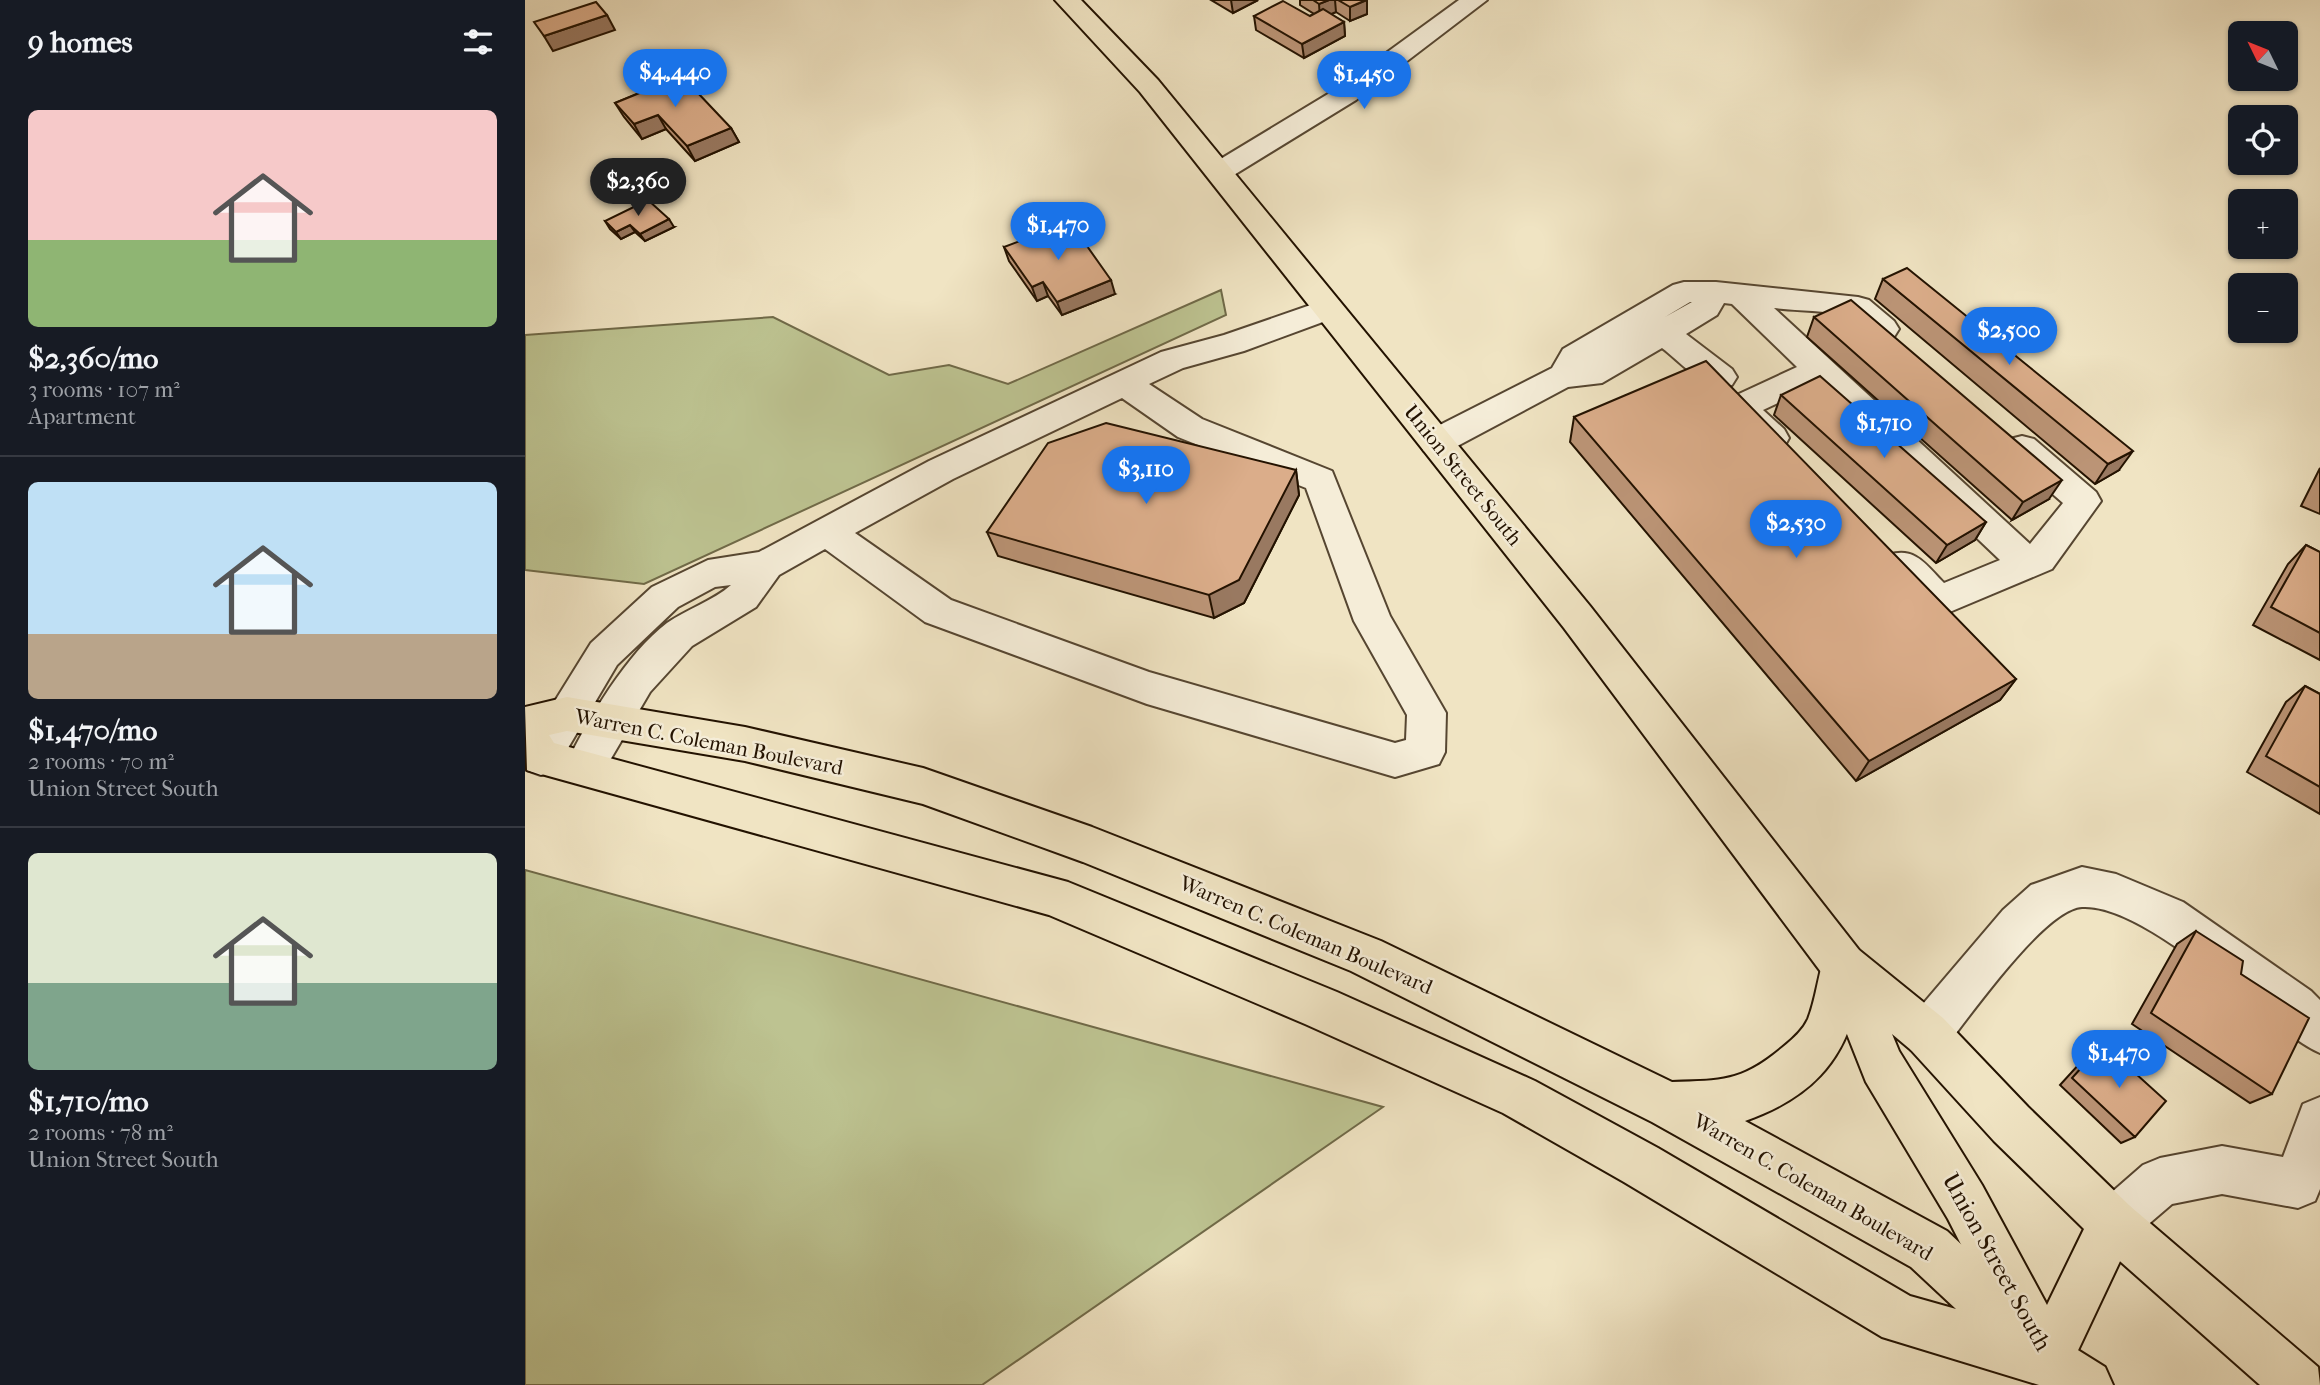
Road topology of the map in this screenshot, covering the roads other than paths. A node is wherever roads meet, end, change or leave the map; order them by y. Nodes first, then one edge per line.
1 (1067, 0) edge
2 (1475, 0) edge
3 (1219, 172) junction
4 (1728, 293) junction
5 (1328, 309) junction
6 (1653, 324) junction
7 (1909, 351) edge
8 (1820, 370) junction
9 (1721, 377) edge
10 (1124, 383) junction
11 (2002, 431) edge
12 (1436, 442) junction
13 (1790, 455) edge
14 (827, 532) junction
15 (1879, 542) edge
16 (2027, 563) junction
17 (766, 565) junction
18 (567, 714) junction
19 (609, 723) junction
20 (530, 736) edge
21 (585, 767) junction
22 (1843, 965) junction
23 (2320, 1030) edge
24 (1927, 1034) junction
25 (1669, 1105) junction
26 (2320, 1121) edge
27 (2309, 1191) edge
28 (2113, 1223) junction
29 (2057, 1377) edge
30 (2300, 1385) edge

1 - 3 main road, Union Street South
2 - 3 street
3 - 5 main road, Union Street South
4 - 6 street
4 - 7 street
4 - 8 street
5 - 10 street
5 - 12 main road, Union Street South
6 - 9 street
6 - 12 street
8 - 13 street
8 - 16 street
10 - 14 street
10 - 14 street
11 - 16 street
12 - 22 main road, Union Street South
14 - 17 street
15 - 16 street
17 - 18 street
17 - 19 street
18 - 19 main road, Warren C. Coleman Boulevard
18 - 20 main road, Warren C. Coleman Boulevard
19 - 21 street
19 - 25 main road, Warren C. Coleman Boulevard
20 - 21 main road, Warren C. Coleman Boulevard
21 - 29 main road, Warren C. Coleman Boulevard
22 - 24 main road, Union Street South
22 - 25 main road
22 - 29 main road, Union Street South
23 - 24 street
24 - 28 main road, Union Street South
25 - 29 main road, Warren C. Coleman Boulevard
26 - 27 street
27 - 28 street
28 - 29 main road, Union Street South
28 - 30 main road

